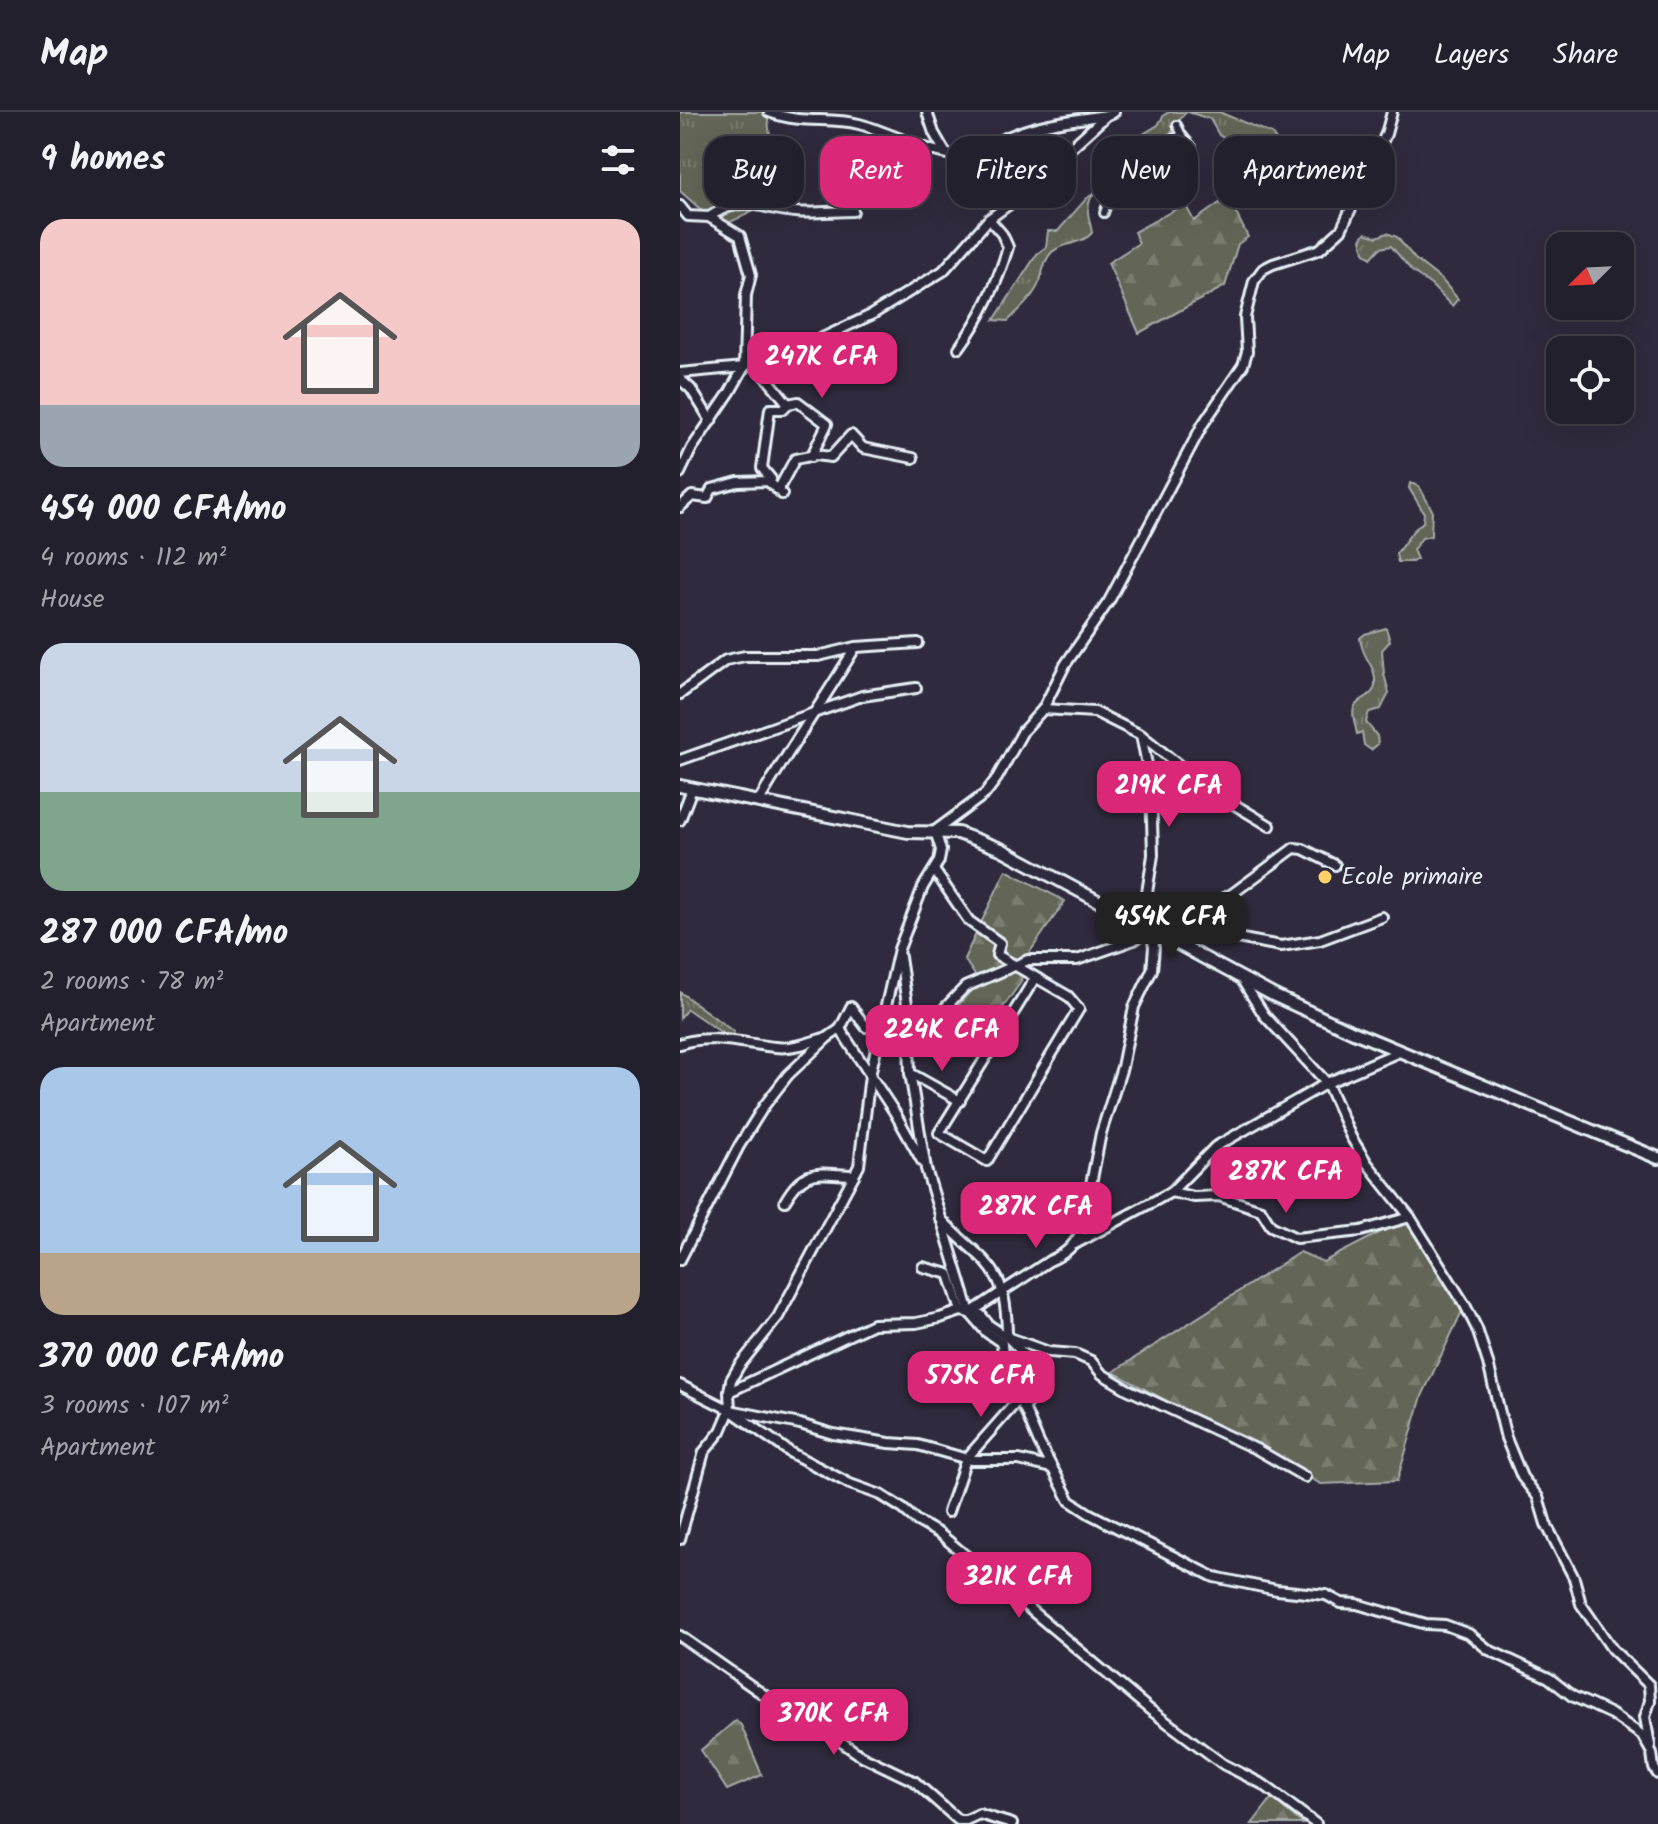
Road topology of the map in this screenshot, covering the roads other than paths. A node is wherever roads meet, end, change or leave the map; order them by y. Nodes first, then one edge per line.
1 (769, 112) edge
2 (927, 112) edge
3 (1392, 112) edge
4 (1111, 114) edge
5 (1177, 125) dead end
6 (1182, 135) joint
7 (945, 152) junction
8 (680, 206) edge
9 (853, 211) dead end
10 (1104, 213) dead end
11 (709, 217) junction
12 (989, 219) junction
13 (959, 348) dead end
14 (753, 361) junction
15 (744, 367) junction
16 (680, 376) edge
17 (788, 404) junction
18 (711, 421) junction
19 (811, 457) junction
20 (913, 458) dead end
21 (791, 468) junction
22 (680, 473) edge
23 (770, 480) junction
24 (680, 507) edge
25 (918, 643) dead end
26 (856, 647) junction
27 (916, 688) dead end
28 (682, 689) edge
29 (1043, 709) junction
30 (818, 711) junction
31 (1141, 735) junction
32 (680, 760) edge
33 (680, 786) edge
34 (692, 789) junction
35 (759, 801) junction
36 (680, 820) edge
37 (1270, 826) dead end
38 (935, 831) junction
39 (1335, 865) dead end
40 (934, 870) junction
41 (1382, 917) dead end
42 (1147, 926) junction
43 (899, 949) junction
44 (1016, 964) junction
45 (1035, 978) junction
46 (1242, 980) junction
47 (908, 1011) junction
48 (885, 1016) junction
49 (840, 1029) junction
50 (827, 1038) junction
51 (680, 1044) edge
52 (1401, 1051) junction
53 (910, 1073) junction
54 (870, 1075) junction
55 (1327, 1083) junction
56 (960, 1101) junction
57 (1658, 1158) edge
58 (926, 1169) junction
59 (854, 1175) junction
60 (1171, 1192) junction
61 (785, 1201) dead end
62 (1410, 1217) junction
63 (940, 1218) junction
64 (1075, 1244) junction
65 (680, 1260) edge
66 (923, 1267) dead end
67 (1004, 1291) junction
68 (966, 1312) junction
69 (1007, 1337) junction
70 (680, 1385) edge
71 (729, 1392) junction
72 (1019, 1399) junction
73 (730, 1410) junction
74 (1025, 1410) junction
75 (966, 1459) junction
76 (1052, 1468) junction
77 (1305, 1477) dead end
78 (948, 1512) dead end
79 (680, 1539) edge
80 (681, 1638) edge
81 (1652, 1753) junction
82 (1658, 1774) edge
83 (1012, 1824) edge
84 (1316, 1824) edge

1 - 7 street
2 - 7 street
3 - 29 street
4 - 7 street
4 - 12 street
5 - 6 street
6 - 10 street
8 - 11 street
9 - 11 street
11 - 15 street
12 - 13 street
12 - 14 street
14 - 15 street
14 - 17 street
15 - 16 street
15 - 18 street
16 - 18 street
17 - 19 street
17 - 23 street
18 - 22 street
19 - 20 street
19 - 21 street
21 - 23 street
21 - 23 street
23 - 24 street
25 - 26 street
26 - 28 street
26 - 30 street
27 - 30 street
29 - 31 street
29 - 38 street
30 - 32 street
30 - 35 street
31 - 37 street
31 - 42 street
33 - 34 street
34 - 35 street
34 - 36 street
35 - 38 street
38 - 40 street
38 - 42 street
39 - 42 street
40 - 43 street
40 - 44 street
41 - 42 street
42 - 44 street
42 - 46 street
42 - 64 street
43 - 47 street
43 - 48 street
44 - 45 street
44 - 47 street
45 - 56 street
45 - 56 street
46 - 52 street
46 - 55 street
47 - 48 street
47 - 53 street
48 - 49 street
48 - 54 street
49 - 50 street
49 - 54 street
50 - 51 street
50 - 65 street
52 - 55 street
52 - 57 street
53 - 56 street
53 - 58 street
54 - 58 street
54 - 59 street
55 - 60 street
55 - 62 street
58 - 63 street
59 - 61 street
59 - 71 street
60 - 62 street
60 - 64 street
62 - 81 street
63 - 67 street
63 - 68 street
64 - 67 street
66 - 68 street
67 - 68 street
67 - 69 street
68 - 69 street
68 - 71 street
68 - 72 street
69 - 74 street
69 - 77 street
70 - 73 street
71 - 73 street
72 - 74 street
72 - 75 street
73 - 75 street
73 - 79 street
73 - 84 street
74 - 76 street
75 - 76 street
75 - 78 street
76 - 81 street
80 - 83 street
81 - 82 street

